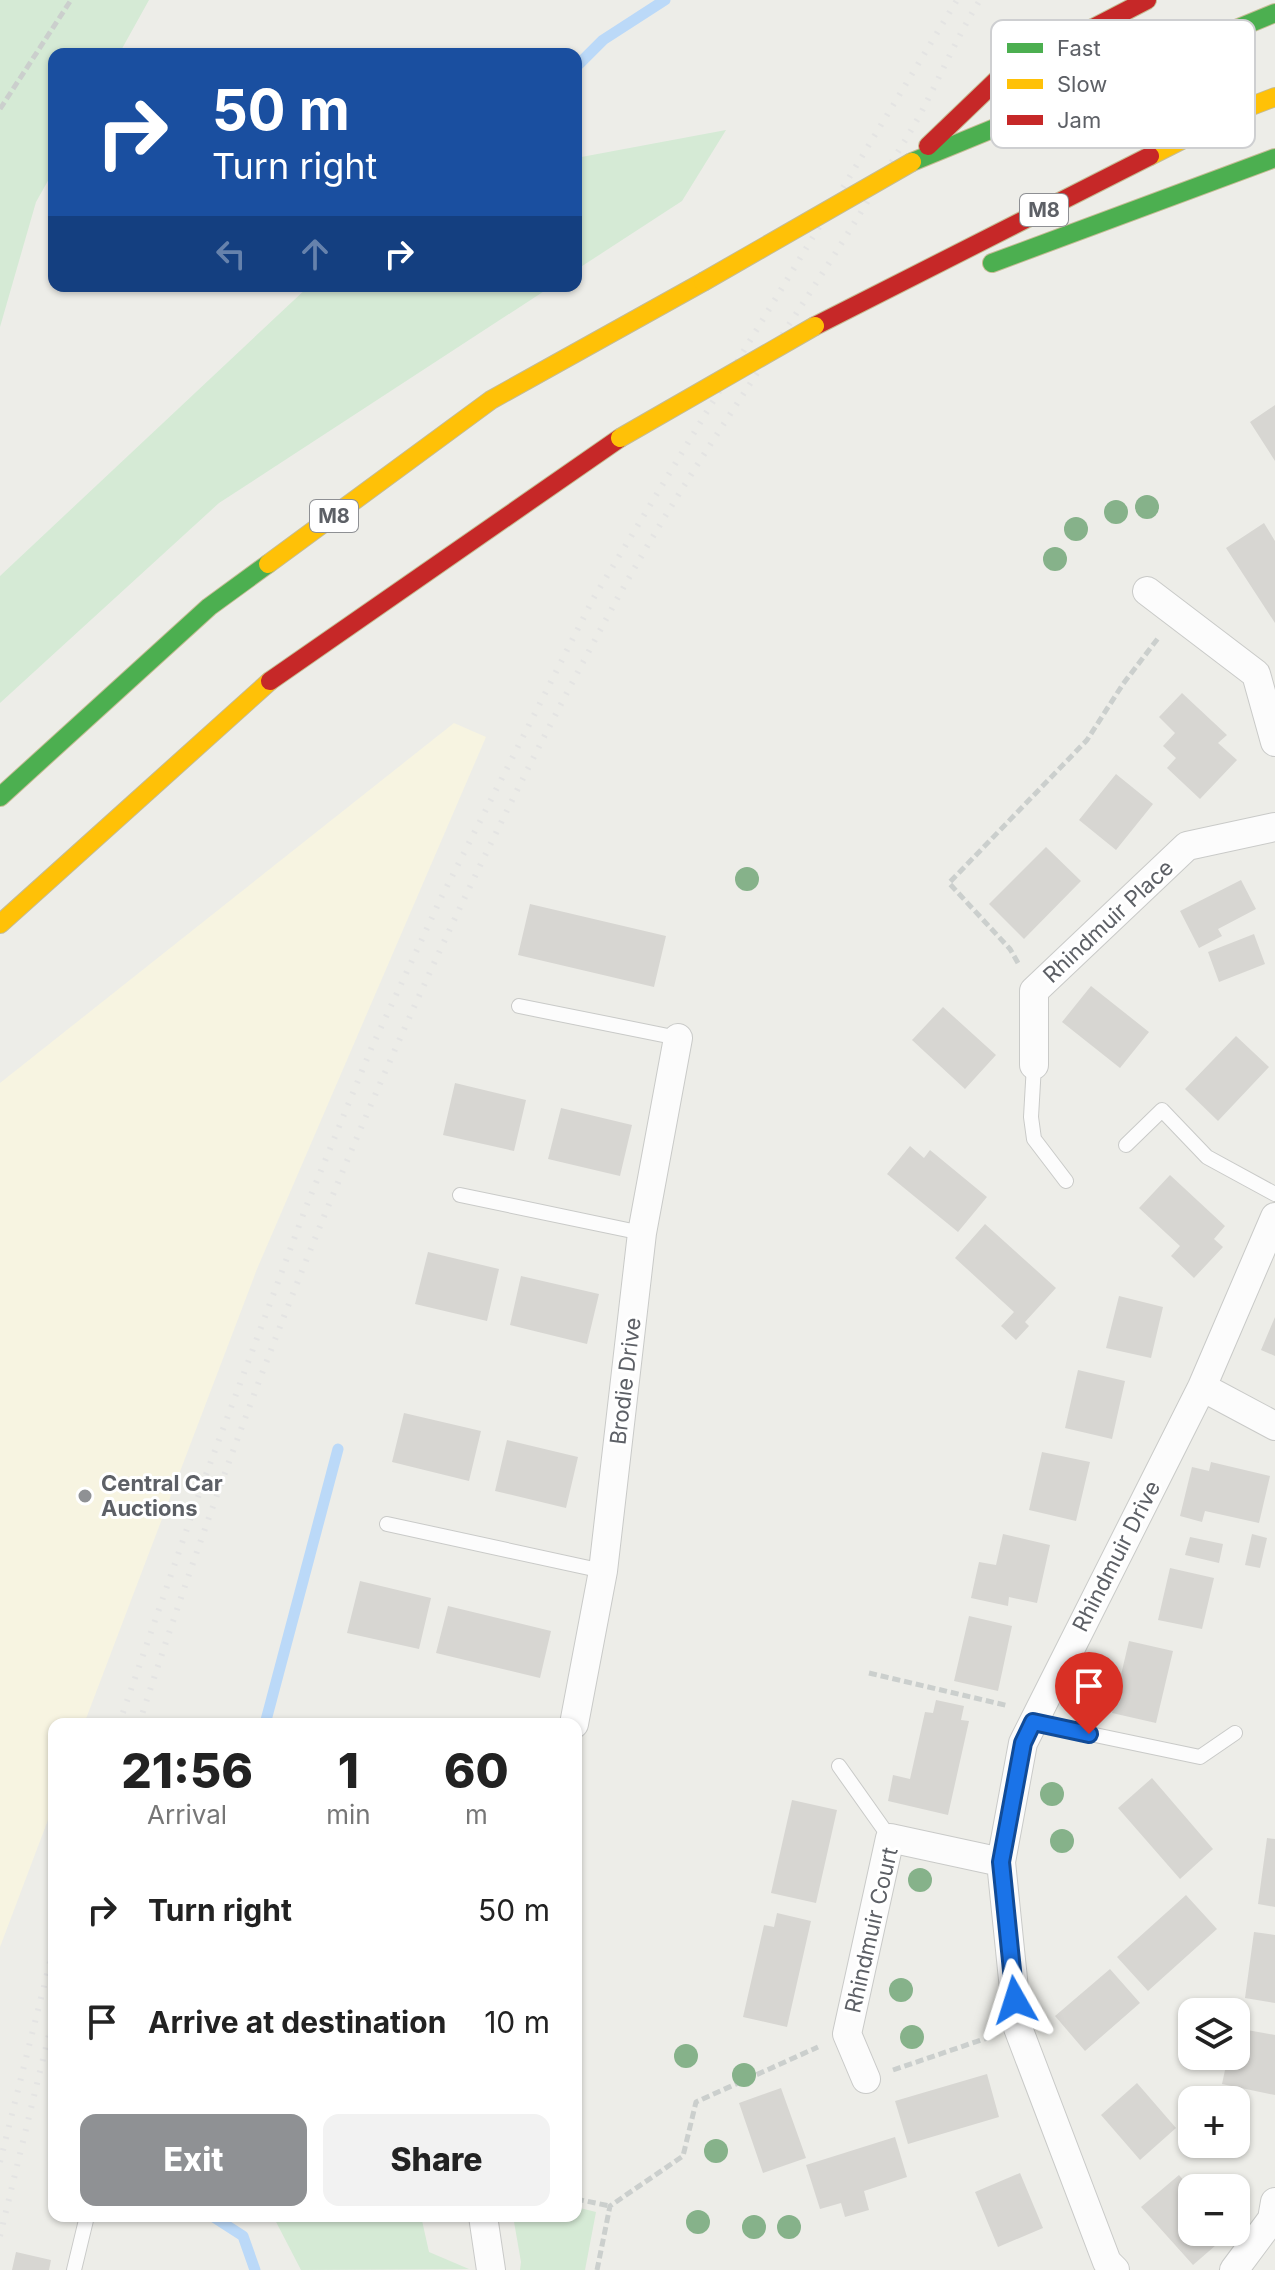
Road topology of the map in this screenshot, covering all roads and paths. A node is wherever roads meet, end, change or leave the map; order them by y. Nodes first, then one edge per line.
1 (71, 0) edge
2 (1147, 0) edge
3 (1275, 13) edge
4 (1108, 20) edge
5 (1255, 21) edge
6 (991, 86) edge
7 (1275, 97) edge
8 (1255, 105) edge
9 (0, 109) edge
10 (991, 130) edge
11 (1166, 148) edge
12 (1275, 158) edge
13 (912, 162) junction
14 (975, 269) dead end
15 (946, 280) dead end
16 (815, 326) junction
17 (1147, 591) dead end
18 (1177, 615) junction
19 (1266, 669) edge
20 (1275, 742) edge
21 (0, 797) edge
22 (1275, 827) edge
23 (0, 924) edge
24 (1034, 991) junction
25 (519, 1006) dead end
26 (678, 1038) joint
27 (1034, 1065) joint
28 (1126, 1145) dead end
29 (1066, 1181) dead end
30 (1275, 1194) edge
31 (460, 1195) dead end
32 (1275, 1217) edge
33 (642, 1233) junction
34 (1202, 1387) junction
35 (1275, 1426) edge
36 (387, 1524) dead end
37 (603, 1571) junction
38 (869, 1673) dead end
39 (1035, 1717) junction
40 (575, 1718) edge
41 (1235, 1733) dead end
42 (839, 1766) dead end
43 (890, 1838) junction
44 (1001, 1862) junction
45 (1018, 2028) junction
46 (847, 2034) junction
47 (866, 2079) joint
48 (582, 2200) edge
49 (1275, 2202) edge
50 (610, 2206) junction
51 (86, 2222) edge
52 (484, 2222) edge
53 (74, 2270) edge
54 (491, 2270) edge
55 (597, 2270) edge
56 (1115, 2270) edge
57 (1234, 2270) edge

1 - 9 path
2 - 4 highway
3 - 5 highway, M8
6 - 13 highway
7 - 8 highway, M8
10 - 13 highway, M8
11 - 16 highway, M8
12 - 14 highway, M8
13 - 21 highway, M8, bridge
15 - 16 highway, M8
16 - 23 highway, M8, bridge
17 - 18 street
18 - 19 street
18 - 24 path
19 - 20 street
22 - 24 street, Rhindmuir Place
24 - 27 street
25 - 26 lane
26 - 33 street, Brodie Drive
27 - 29 lane
28 - 30 lane
31 - 33 lane
32 - 34 street, Rhindmuir Drive
33 - 37 street, Brodie Drive
34 - 35 street
34 - 39 street, Rhindmuir Drive
36 - 37 lane
37 - 40 street, Brodie Drive
38 - 39 path
39 - 41 lane
39 - 44 street, Rhindmuir Drive
42 - 43 lane
43 - 44 street, Rhindmuir Court
43 - 46 street, Rhindmuir Court
44 - 45 street, Rhindmuir Drive
45 - 47 path
45 - 56 street, Rhindmuir Drive
46 - 47 street, Rhindmuir Court
46 - 50 path
48 - 50 path
49 - 57 street
50 - 55 path
51 - 53 lane
52 - 54 street

